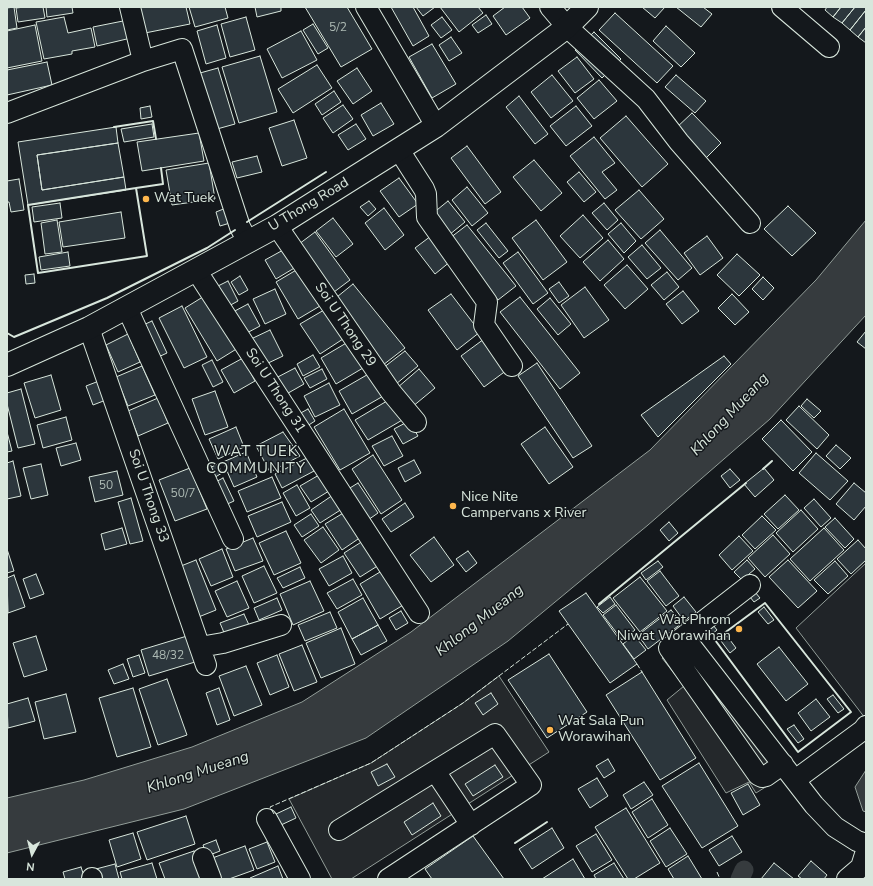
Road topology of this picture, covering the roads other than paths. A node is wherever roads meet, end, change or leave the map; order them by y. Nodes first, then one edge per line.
1 (130, 7) edge
2 (366, 7) edge
3 (550, 7) edge
4 (587, 7) edge
5 (782, 7) edge
6 (567, 27) junction
7 (829, 47) dead end
8 (143, 61) junction
9 (7, 113) edge
10 (436, 126) junction
11 (399, 150) junction
12 (750, 223) dead end
13 (277, 226) junction
14 (248, 242) junction
15 (196, 270) junction
16 (127, 308) junction
17 (89, 328) junction
18 (7, 365) edge
19 (512, 366) dead end
20 (416, 422) dead end
21 (233, 539) dead end
22 (750, 585) dead end
23 (419, 612) dead end
24 (281, 625) dead end
25 (866, 726) edge
26 (435, 771) junction
27 (789, 772) junction
28 (267, 819) dead end
29 (471, 825) junction
30 (339, 830) dead end
31 (866, 844) edge
32 (866, 851) edge
33 (203, 858) dead end
34 (409, 873) edge
35 (211, 879) edge
36 (300, 879) edge
37 (388, 879) edge
38 (847, 879) edge

1 - 8 street
2 - 10 street
3 - 6 street
4 - 6 main road, U Thong Road
5 - 7 street
6 - 10 main road, U Thong Road
6 - 12 street
8 - 9 street
8 - 14 street
10 - 11 main road, U Thong Road
11 - 13 main road, U Thong Road
11 - 19 street
13 - 14 main road, U Thong Road
13 - 20 street, Soi U Thong 29
14 - 15 main road, U Thong Road
15 - 16 main road, U Thong Road
15 - 23 street, Soi U Thong 31
16 - 17 main road, U Thong Road
16 - 21 street
17 - 18 main road, U Thong Road
17 - 24 street, Soi U Thong 33
22 - 27 street
25 - 27 street
26 - 29 street
26 - 29 street
26 - 30 street
27 - 31 street
28 - 36 street
29 - 34 street
32 - 38 street
33 - 35 street
34 - 37 street

